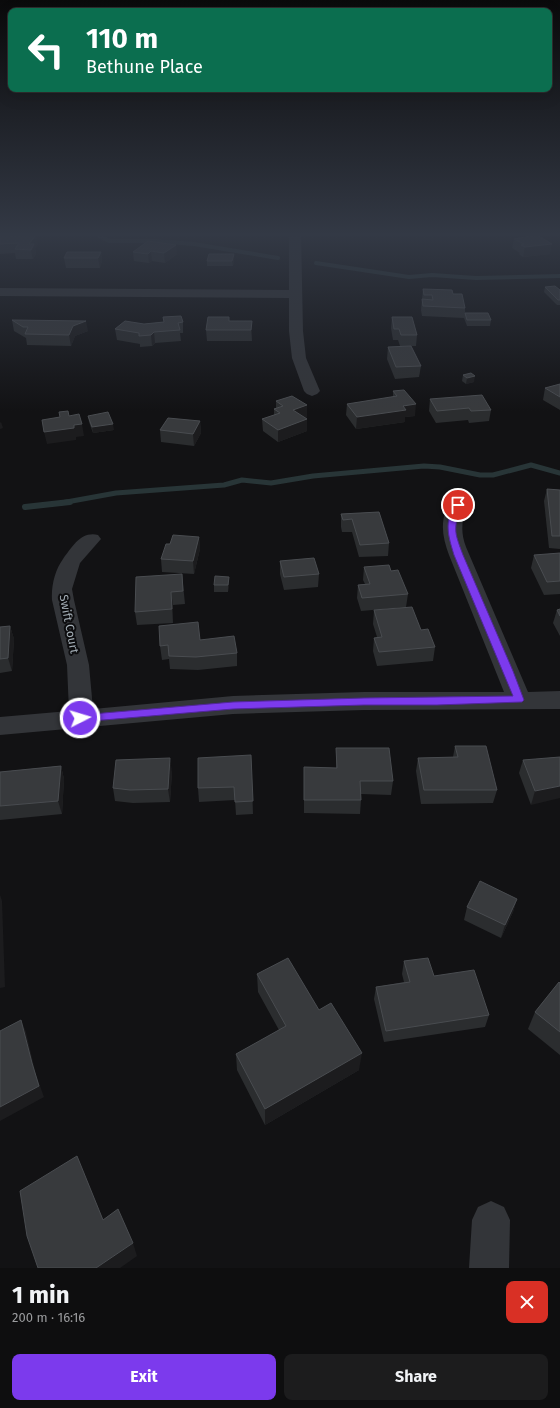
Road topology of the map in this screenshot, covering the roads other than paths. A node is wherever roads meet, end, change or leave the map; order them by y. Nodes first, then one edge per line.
1 (26, 292) edge
2 (295, 294) joint
3 (312, 391) dead end
4 (458, 505) dead end
5 (92, 539) dead end
6 (519, 700) junction
7 (560, 700) edge
8 (80, 718) junction
9 (0, 726) edge
10 (491, 1220) dead end
11 (489, 1268) edge

1 - 2 street
2 - 3 street
4 - 6 street
5 - 8 street, Swift Court
6 - 7 street
6 - 8 street
8 - 9 street
10 - 11 street

